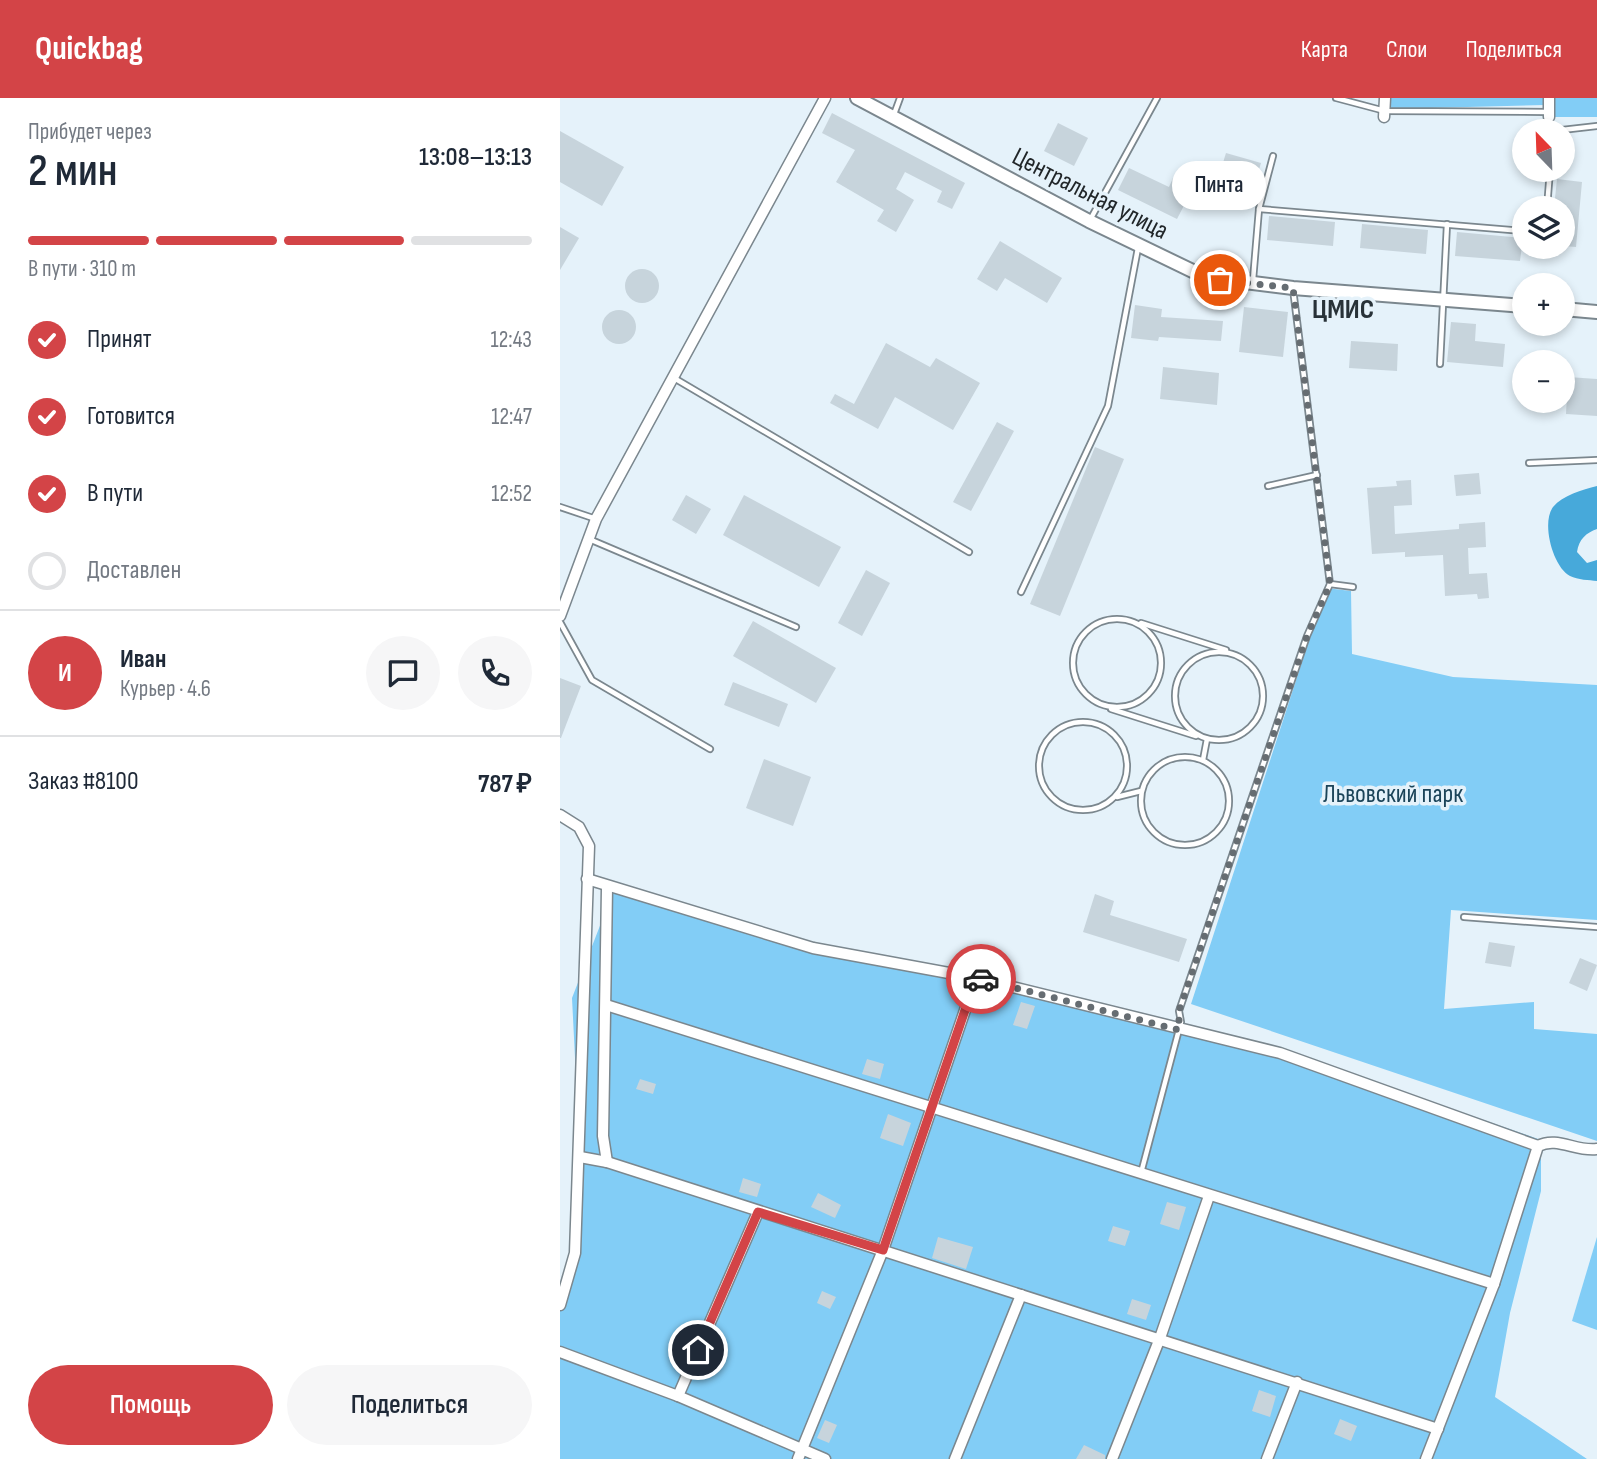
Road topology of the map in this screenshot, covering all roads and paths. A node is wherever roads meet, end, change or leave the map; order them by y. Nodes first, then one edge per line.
1 (825, 98) edge
2 (857, 98) edge
3 (900, 98) edge
4 (1157, 98) edge
5 (1336, 98) edge
6 (1385, 98) edge
7 (1549, 98) edge
8 (1385, 114) junction
9 (1549, 115) joint
10 (892, 117) junction
11 (1597, 126) edge
12 (1575, 128) edge
13 (1273, 156) dead end
14 (1259, 209) junction
15 (1090, 221) junction
16 (1447, 224) junction
17 (1512, 230) edge
18 (1139, 245) junction
19 (1252, 284) junction
20 (1293, 288) junction
21 (1443, 300) junction
22 (1512, 305) edge
23 (1575, 310) edge
24 (1597, 312) edge
25 (1440, 364) dead end
26 (673, 377) junction
27 (1597, 460) edge
28 (1529, 463) dead end
29 (1317, 475) junction
30 (1268, 486) dead end
31 (560, 507) edge
32 (596, 519) junction
33 (589, 539) junction
34 (969, 551) dead end
35 (1330, 584) junction
36 (1353, 587) dead end
37 (1021, 592) dead end
38 (1127, 618) junction
39 (560, 619) edge
40 (796, 627) dead end
41 (1229, 651) junction
42 (1107, 707) junction
43 (1209, 740) junction
44 (710, 749) dead end
45 (1203, 760) junction
46 (1141, 791) junction
47 (1116, 797) junction
48 (560, 815) edge
49 (587, 879) junction
50 (607, 888) junction
51 (1464, 917) dead end
52 (1597, 927) edge
53 (976, 978) junction
54 (606, 1005) junction
55 (1179, 1030) junction
56 (931, 1106) junction
57 (1538, 1146) junction
58 (1597, 1149) edge
59 (580, 1157) junction
60 (607, 1162) junction
61 (1141, 1174) junction
62 (1209, 1196) junction
63 (758, 1212) junction
64 (883, 1250) junction
65 (1494, 1284) junction
66 (1021, 1294) junction
67 (560, 1305) edge
68 (1160, 1338) junction
69 (560, 1352) edge
70 (1297, 1382) junction
71 (678, 1396) junction
72 (1438, 1429) junction
73 (800, 1454) edge
74 (825, 1459) edge
75 (955, 1459) edge
76 (1112, 1459) edge
77 (1267, 1459) edge
78 (1426, 1459) edge

1 - 26 street
2 - 10 street, Центральная улица
3 - 10 lane
4 - 15 lane
5 - 8 lane
6 - 8 street
7 - 9 street
8 - 9 lane
10 - 15 street, Центральная улица
11 - 12 lane
13 - 14 lane
14 - 16 lane
14 - 19 lane
15 - 18 street, Центральная улица
16 - 17 lane
16 - 21 lane
18 - 19 street, Центральная улица
18 - 37 lane
19 - 20 street, Центральная улица
20 - 21 street, Центральная улица
20 - 29 lane
21 - 22 street, Центральная улица
21 - 25 lane
23 - 24 street
26 - 32 street
26 - 34 lane
27 - 28 lane
29 - 30 lane
29 - 35 lane
31 - 32 lane
32 - 33 street
33 - 39 street
33 - 40 lane
35 - 36 lane
35 - 55 lane
38 - 41 lane
38 - 42 lane
38 - 42 lane
39 - 44 lane
41 - 43 lane
41 - 43 lane
42 - 43 lane
43 - 45 lane
45 - 46 lane
45 - 46 lane
46 - 47 lane
47 - 47 lane
48 - 49 street
49 - 50 street
49 - 59 street
50 - 53 street
50 - 54 street
51 - 52 lane
53 - 55 street
53 - 56 street
54 - 56 street
54 - 60 street
55 - 57 street
55 - 61 lane
56 - 61 street
56 - 64 street
57 - 58 street
57 - 65 street
59 - 60 street
59 - 67 street
60 - 63 street
61 - 62 street
62 - 65 street
62 - 68 street
63 - 64 street
63 - 71 street
64 - 66 street
64 - 73 street
65 - 72 street
66 - 68 street
66 - 75 street
68 - 70 street
68 - 76 street
69 - 71 street
70 - 72 street
70 - 77 street
71 - 73 street
72 - 78 street
73 - 74 street

